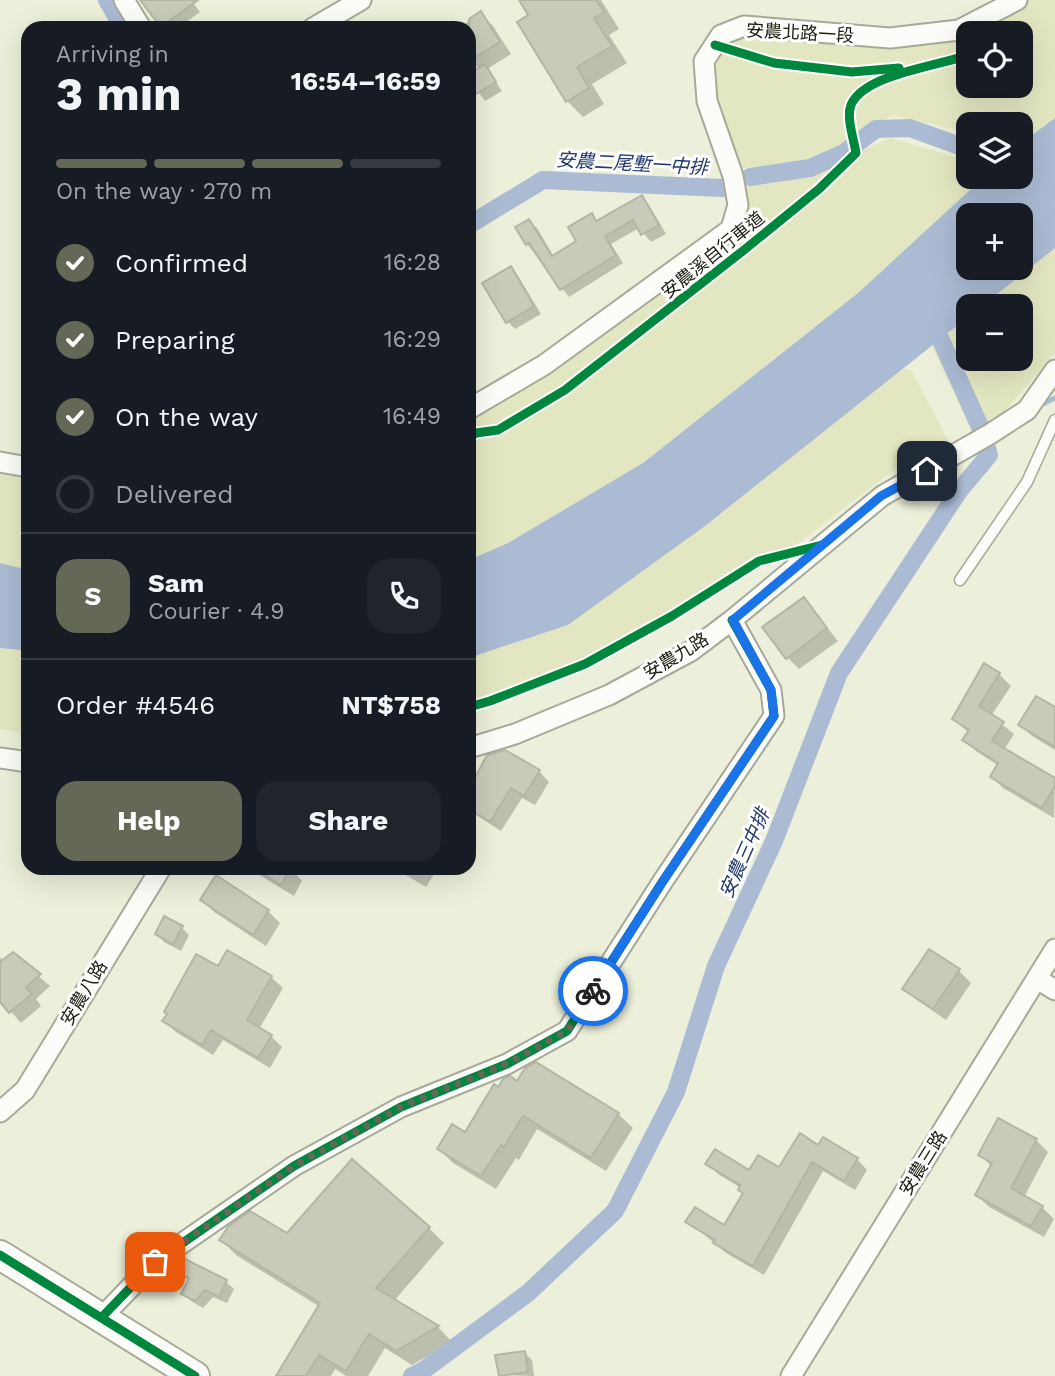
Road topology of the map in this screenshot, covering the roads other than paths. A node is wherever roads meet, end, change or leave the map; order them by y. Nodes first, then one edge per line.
1 (124, 0) edge
2 (361, 0) edge
3 (1017, 0) edge
4 (137, 21) edge
5 (325, 21) edge
6 (1055, 370) edge
7 (476, 405) edge
8 (1055, 420) edge
9 (0, 462) edge
10 (21, 466) edge
11 (961, 580) dead end
12 (733, 620) junction
13 (476, 746) edge
14 (0, 758) edge
15 (21, 761) edge
16 (157, 875) edge
17 (1055, 949) edge
18 (1037, 979) junction
19 (1055, 990) edge
20 (0, 1112) edge
21 (0, 1255) edge
22 (102, 1317) junction
23 (195, 1376) edge
24 (791, 1376) edge

1 - 4 street
2 - 5 street
3 - 7 street, 安農北路一段
6 - 12 street, 安農九路
8 - 11 lane
9 - 10 street
12 - 13 street, 安農九路
12 - 22 street
14 - 15 street
16 - 20 street, 安農八路
17 - 18 street, 安農三路
18 - 19 street
18 - 24 street, 安農三路
21 - 22 street
22 - 23 street

